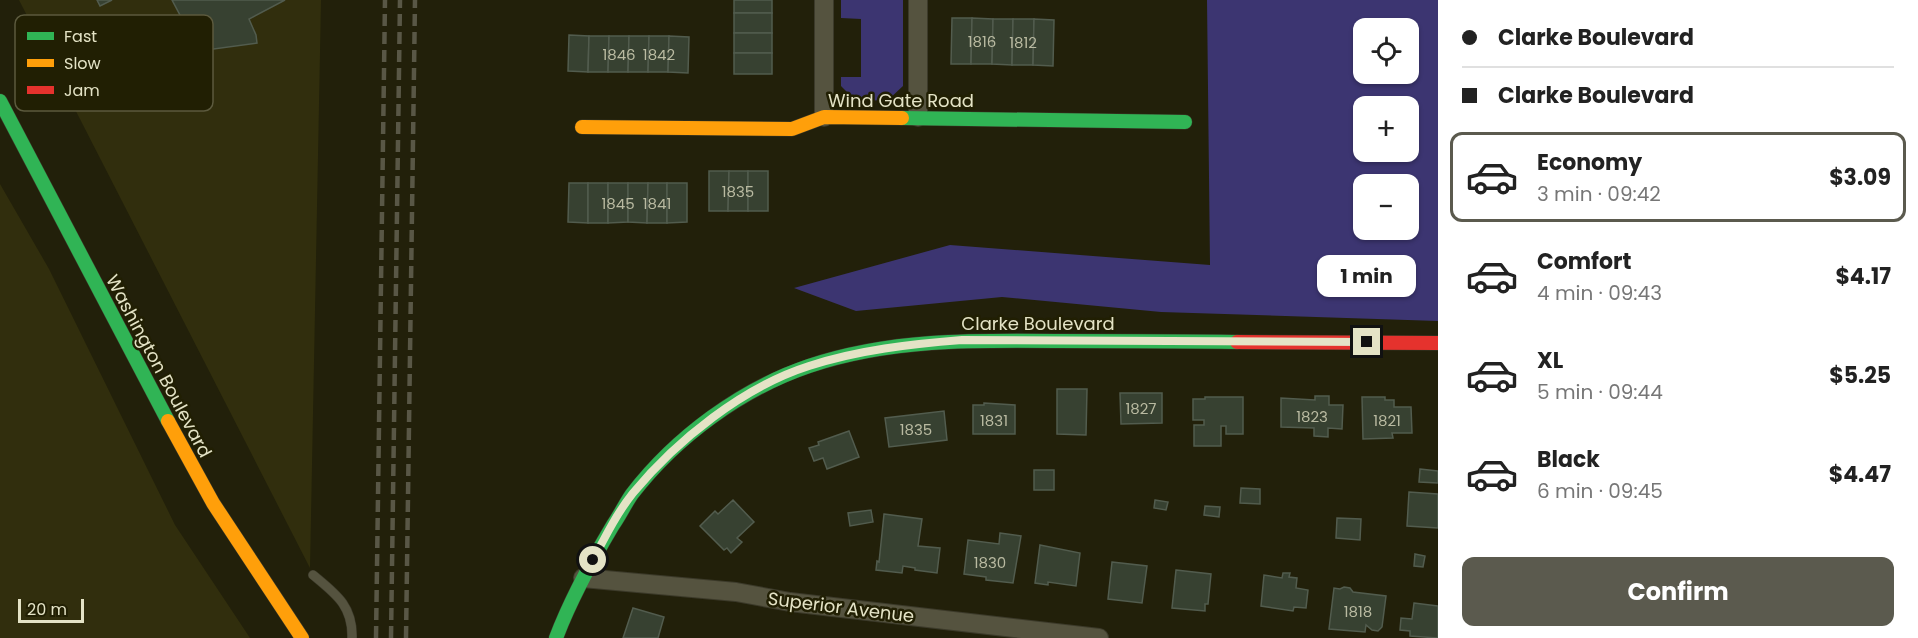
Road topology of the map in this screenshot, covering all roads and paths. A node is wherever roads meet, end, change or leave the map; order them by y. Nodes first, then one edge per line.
1 (824, 0) edge
2 (918, 0) edge
3 (0, 101) edge
4 (824, 117) junction
5 (918, 117) junction
6 (1185, 122) dead end
7 (582, 127) dead end
8 (1438, 343) edge
9 (313, 575) dead end
10 (583, 578) junction
11 (302, 638) edge
12 (352, 638) edge
13 (556, 638) edge
14 (1099, 638) edge

1 - 4 street
2 - 5 street
3 - 11 street, Washington Boulevard
4 - 5 street, Wind Gate Road
4 - 7 street, Wind Gate Road
5 - 6 street, Wind Gate Road
8 - 10 street, Clarke Boulevard
9 - 12 lane
10 - 13 street, Clarke Boulevard
10 - 14 street, Superior Avenue

